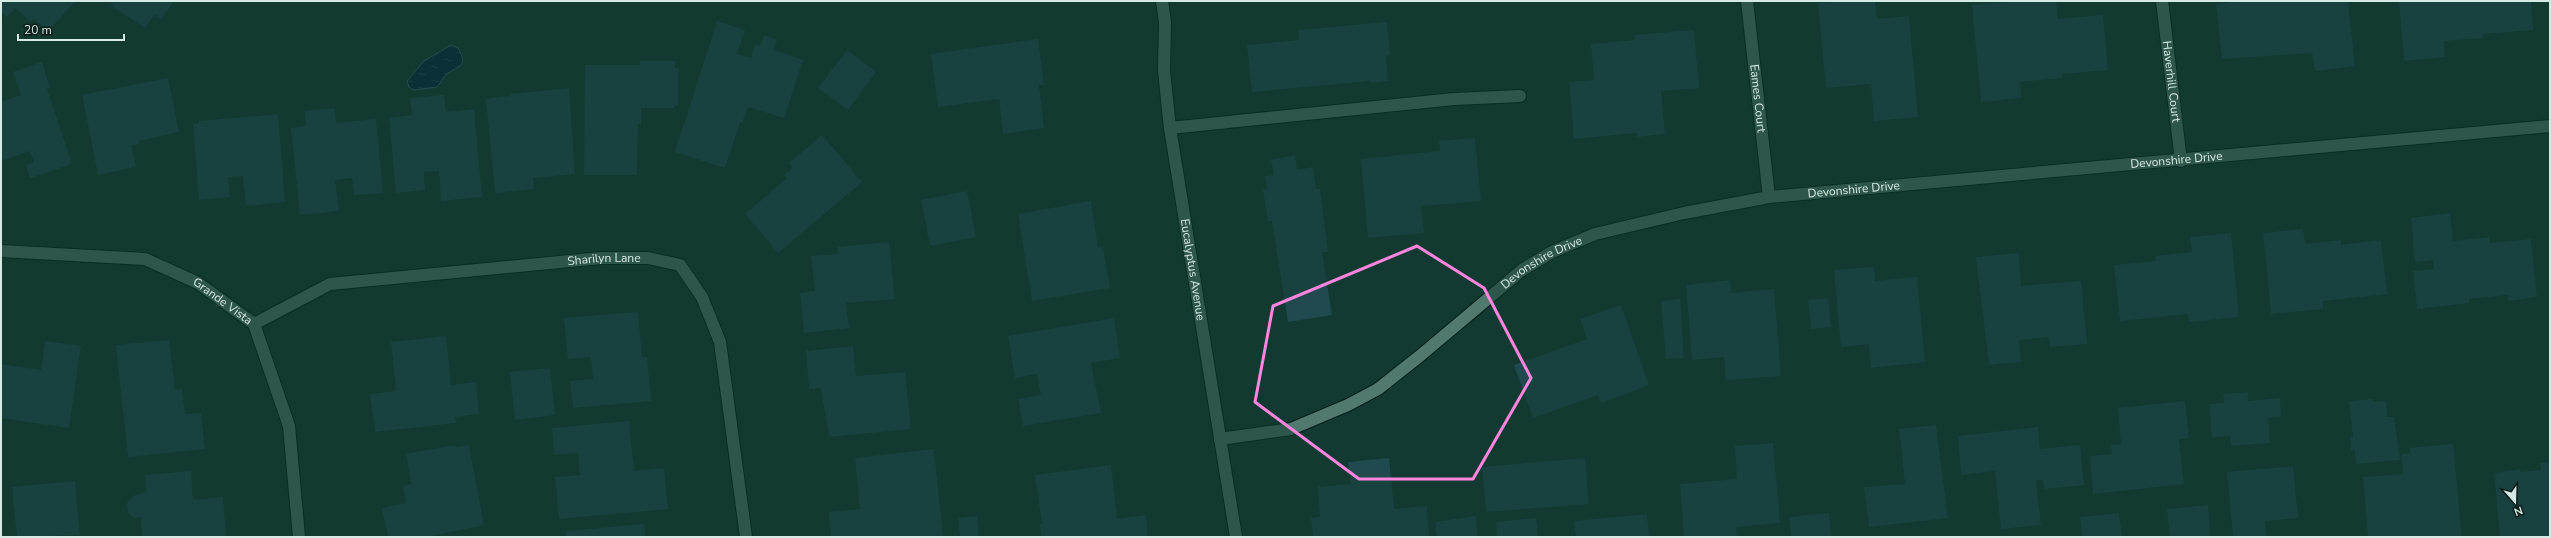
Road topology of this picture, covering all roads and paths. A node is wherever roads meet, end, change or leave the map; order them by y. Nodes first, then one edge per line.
1 (1162, 1) edge
2 (1747, 1) edge
3 (2162, 1) edge
4 (1520, 96) dead end
5 (2550, 126) edge
6 (1170, 128) junction
7 (2180, 161) junction
8 (1769, 197) junction
9 (1, 251) edge
10 (254, 324) junction
11 (1220, 439) junction
12 (299, 537) edge
13 (746, 537) edge
14 (1236, 537) edge

1 - 6 street, Eucalyptus Avenue
2 - 8 street, Eames Court
3 - 7 street, Haverhill Court
4 - 6 street
5 - 7 street, Devonshire Drive
6 - 11 street, Eucalyptus Avenue
7 - 8 street, Devonshire Drive
8 - 11 street, Devonshire Drive
9 - 10 street, Grande Vista
10 - 12 street, Grande Vista
10 - 13 street, Sharilyn Lane
11 - 14 street, Eucalyptus Avenue

